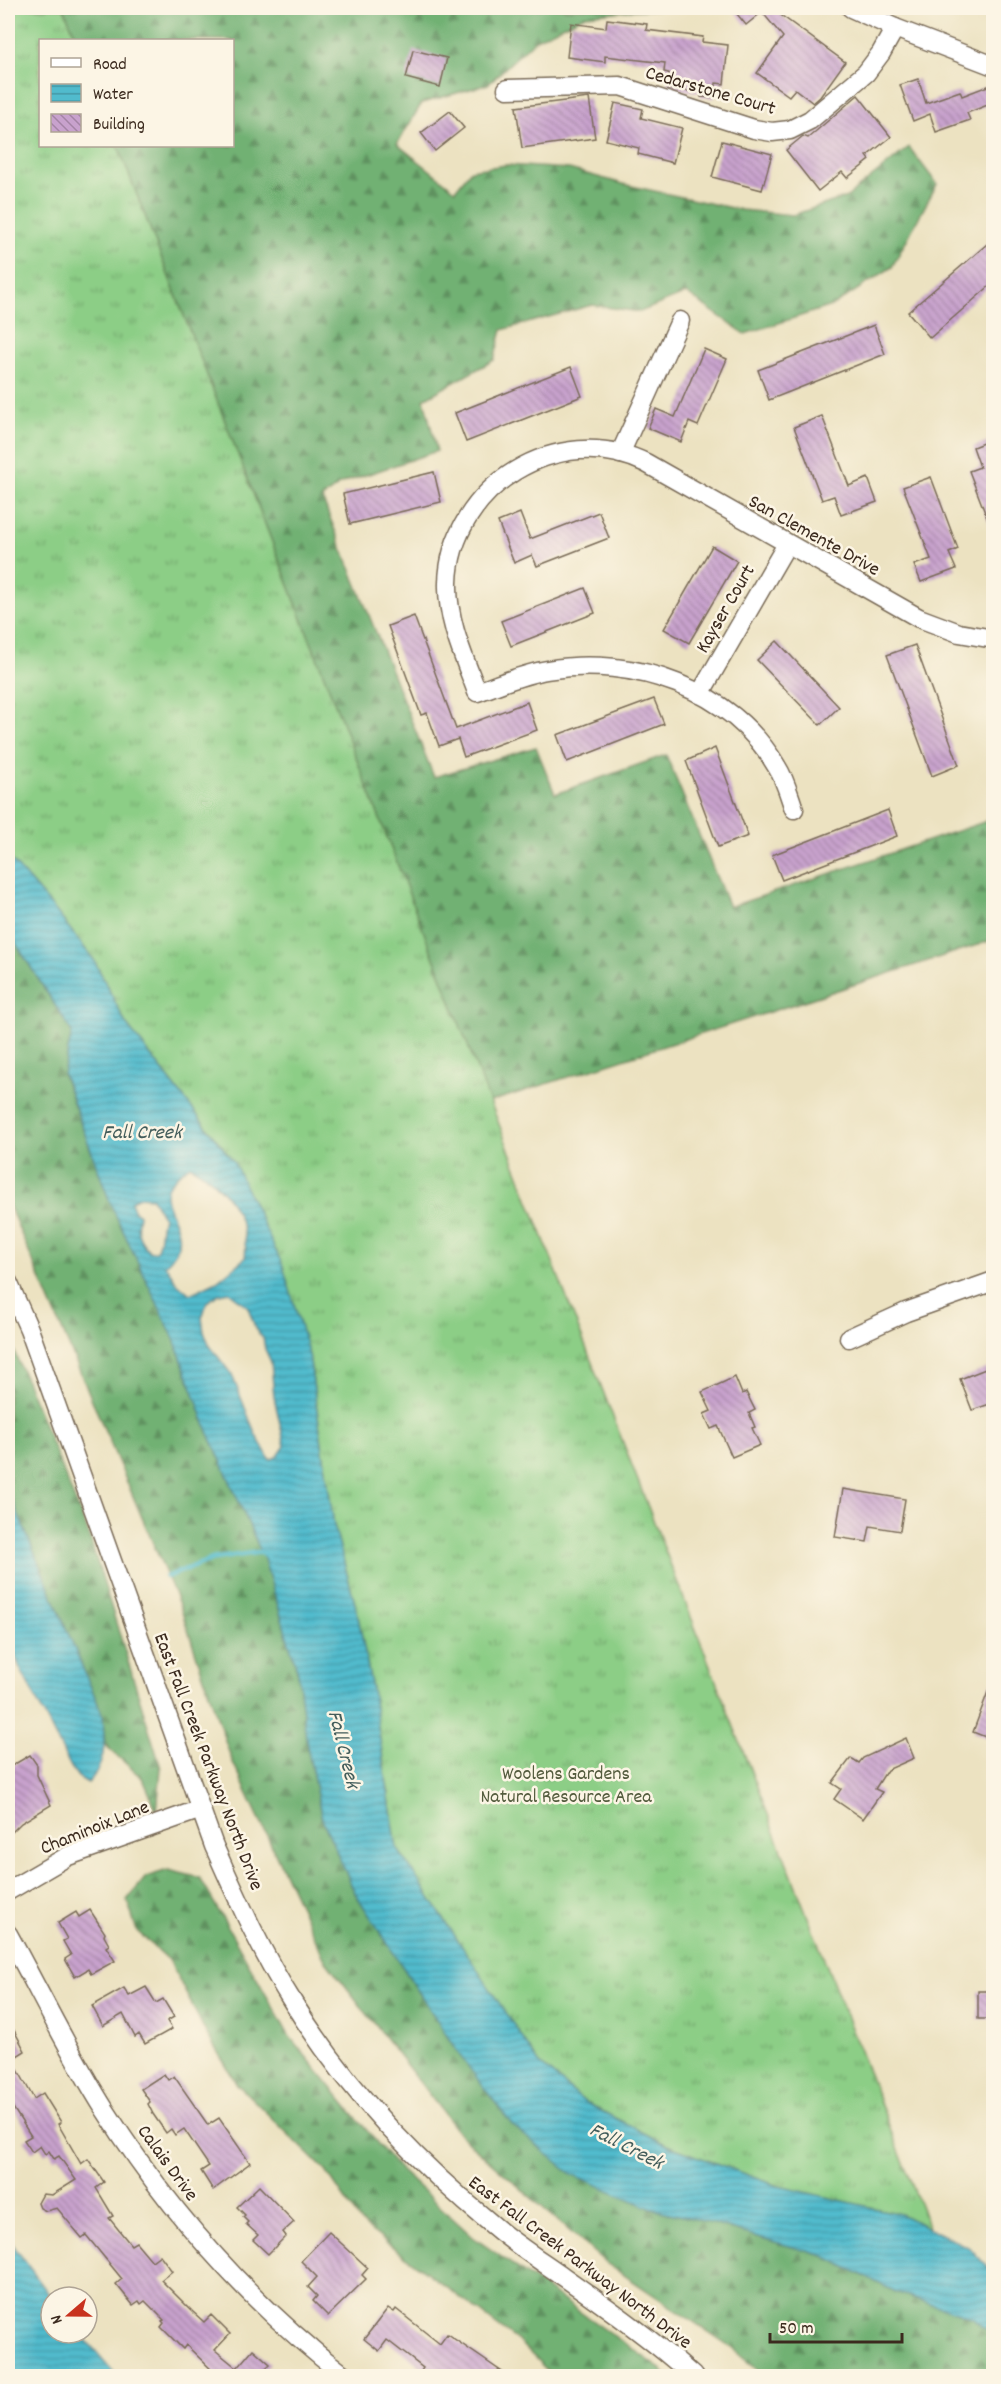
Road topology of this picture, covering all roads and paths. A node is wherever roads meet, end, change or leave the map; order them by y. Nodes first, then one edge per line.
1 (851, 8) edge
2 (895, 28) junction
3 (993, 66) edge
4 (507, 89) dead end
5 (680, 321) dead end
6 (620, 454) junction
7 (787, 544) junction
8 (993, 639) edge
9 (700, 694) junction
10 (794, 809) dead end
11 (993, 1281) edge
12 (8, 1282) edge
13 (849, 1338) dead end
14 (201, 1809) junction
15 (8, 1891) edge
16 (8, 1934) edge
17 (345, 2376) edge
18 (693, 2376) edge

1 - 2 street
2 - 3 street
2 - 4 street, Cedarstone Court
5 - 6 street
6 - 7 street, San Clemente Drive
6 - 9 street, San Clemente Drive
7 - 8 street, San Clemente Drive
7 - 9 street, Kayser Court
9 - 10 street
11 - 13 street
12 - 14 street, East Fall Creek Parkway North Drive
14 - 15 street, Chaminoix Lane
14 - 18 street, East Fall Creek Parkway North Drive
16 - 17 street, Calais Drive

